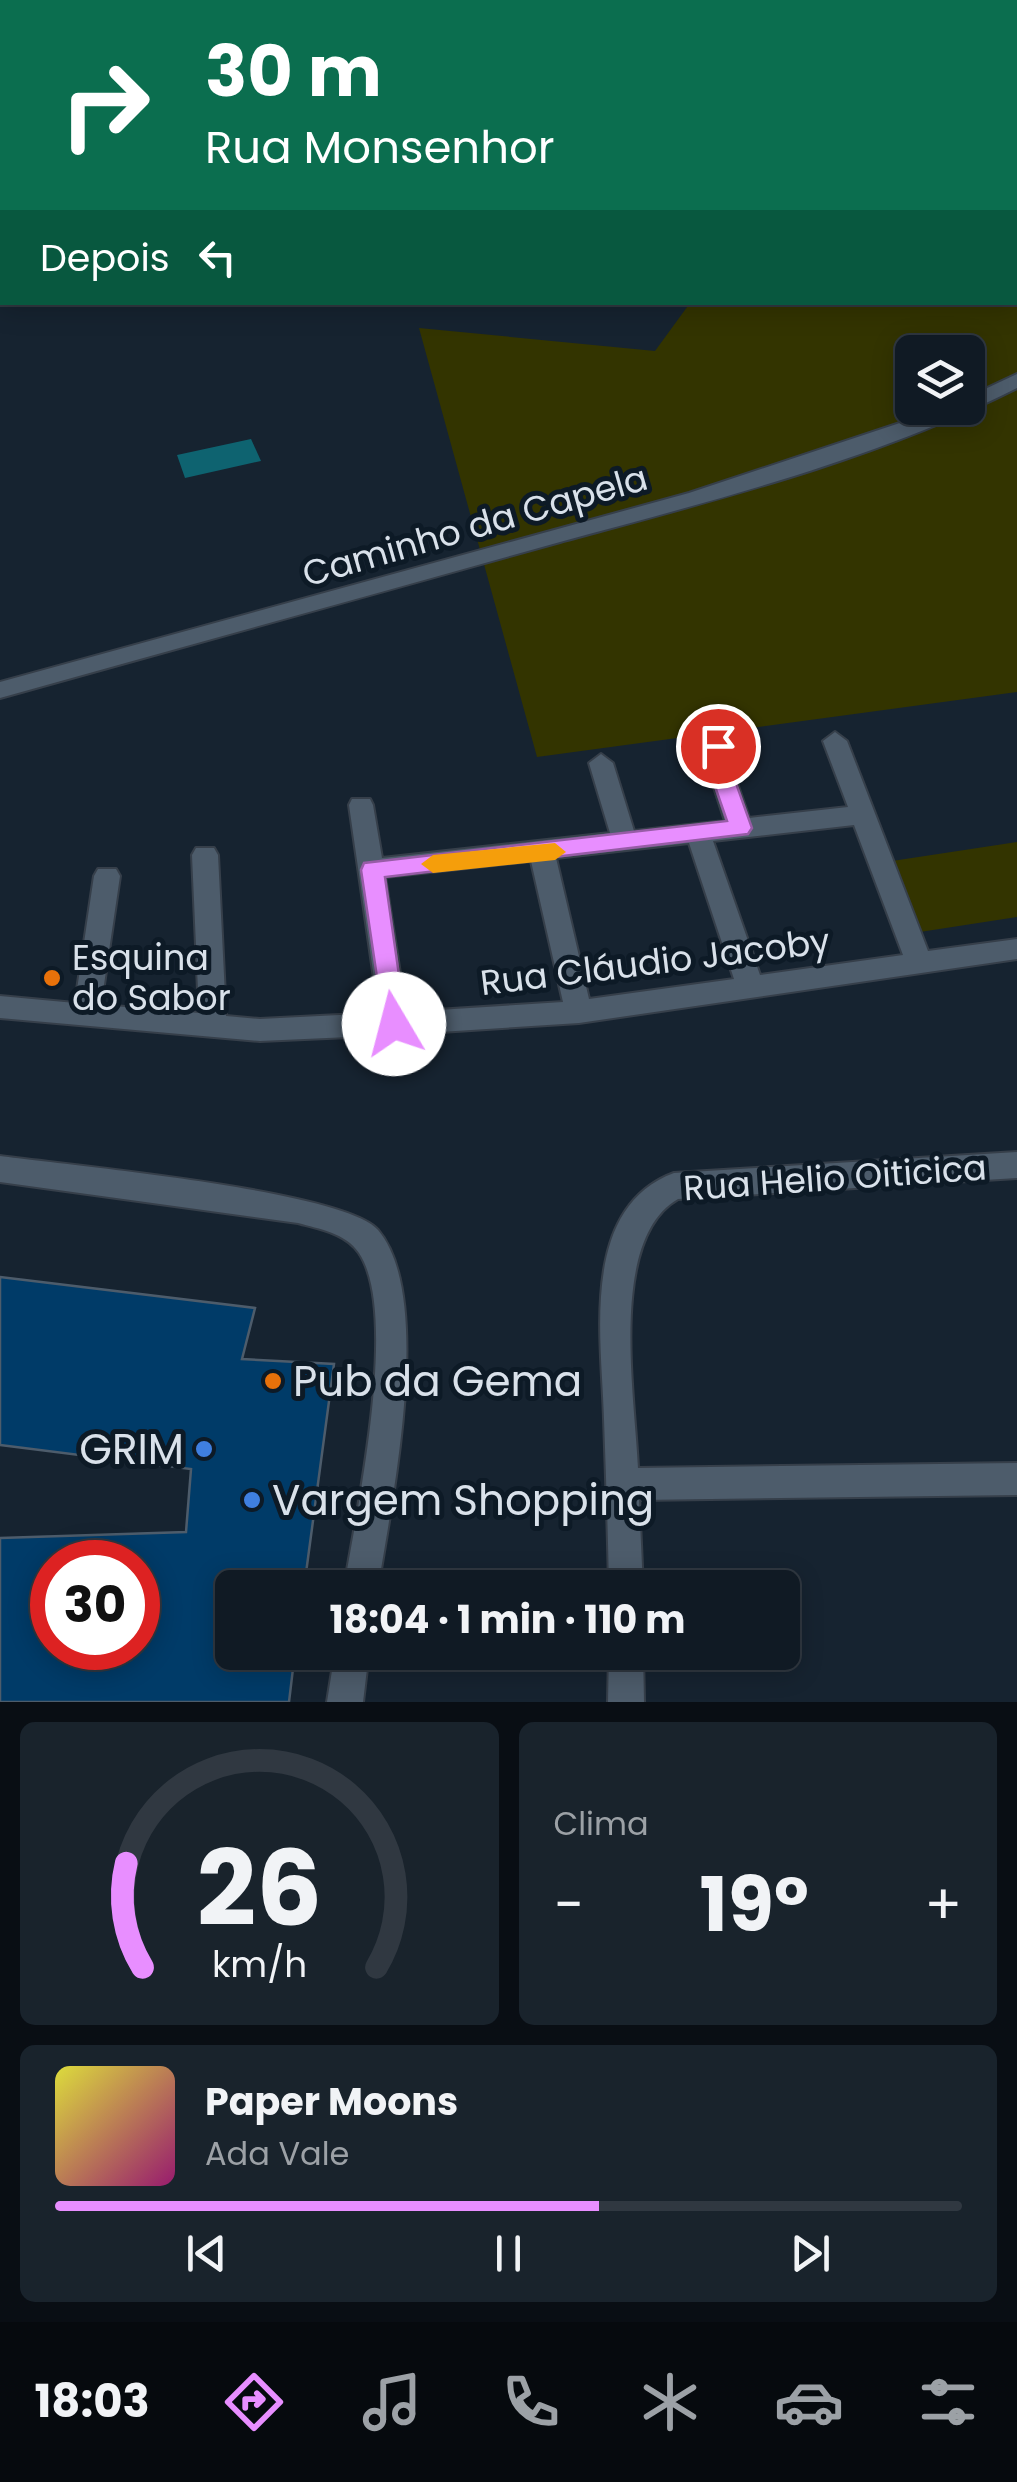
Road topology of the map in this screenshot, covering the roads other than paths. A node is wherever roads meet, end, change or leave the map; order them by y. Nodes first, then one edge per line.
1 (1017, 380) edge
2 (985, 396) edge
3 (918, 425) edge
4 (0, 690) edge
5 (836, 741) dead end
6 (718, 746) dead end
7 (601, 763) dead end
8 (361, 804) dead end
9 (860, 815) junction
10 (740, 828) junction
11 (698, 833) junction
12 (625, 842) junction
13 (542, 853) junction
14 (205, 855) dead end
15 (372, 870) junction
16 (108, 876) dead end
17 (1017, 949) edge
18 (920, 965) junction
19 (750, 989) junction
20 (0, 1007) edge
21 (86, 1012) junction
22 (580, 1012) junction
23 (394, 1024) junction
24 (213, 1025) junction
25 (1017, 1165) edge
26 (0, 1169) edge
27 (1017, 1479) edge
28 (626, 1484) junction
29 (364, 1570) edge
30 (626, 1570) edge
31 (349, 1670) edge
32 (626, 1670) edge
33 (345, 1702) edge
34 (626, 1702) edge

1 - 2 street, Caminho da Capela
3 - 4 street, Caminho da Capela
5 - 9 street
6 - 10 street
7 - 12 street
8 - 15 street
9 - 10 street
9 - 18 street
10 - 11 street
11 - 12 street
11 - 19 street
12 - 13 street
13 - 15 street
13 - 22 street
14 - 24 street
15 - 23 street
16 - 21 street
17 - 18 street, Rua Cláudio Jacoby
18 - 19 street, Rua Cláudio Jacoby
19 - 22 street, Rua Cláudio Jacoby
20 - 21 street, Rua Cláudio Jacoby
21 - 24 street, Rua Cláudio Jacoby
22 - 23 street, Rua Cláudio Jacoby
23 - 24 street, Rua Cláudio Jacoby
25 - 28 street, Rua Helio Oiticica
26 - 29 street
27 - 28 street
28 - 30 street, Rua Helio Oiticica
31 - 33 street
32 - 34 street

